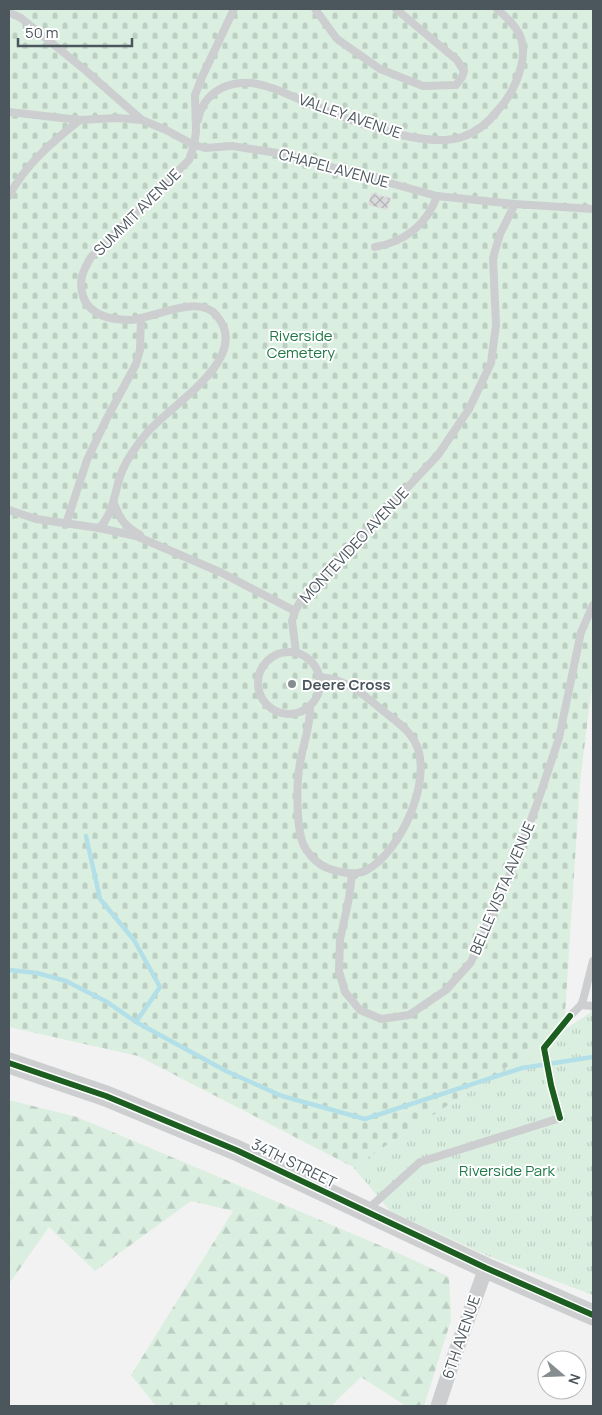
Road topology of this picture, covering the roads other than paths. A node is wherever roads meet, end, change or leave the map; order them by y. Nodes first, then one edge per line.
1 (234, 9) edge
2 (315, 9) edge
3 (396, 9) edge
4 (497, 9) edge
5 (9, 12) edge
6 (9, 112) edge
7 (80, 120) junction
8 (142, 120) junction
9 (196, 132) junction
10 (194, 145) junction
11 (9, 196) edge
12 (437, 196) junction
13 (515, 204) junction
14 (593, 209) edge
15 (375, 247) dead end
16 (141, 318) junction
17 (113, 500) junction
18 (9, 510) edge
19 (66, 524) junction
20 (99, 528) junction
21 (148, 540) junction
22 (593, 605) edge
23 (295, 610) junction
24 (296, 652) junction
25 (319, 677) junction
26 (310, 706) junction
27 (352, 874) junction
28 (593, 961) edge
29 (581, 1006) junction
30 (593, 1006) edge
31 (570, 1016) dead end
32 (9, 1063) edge
33 (560, 1118) dead end
34 (366, 1212) junction
35 (486, 1268) junction
36 (562, 1300) junction
37 (593, 1309) edge
38 (593, 1315) edge
39 (438, 1406) edge

1 - 9 lane, SUMMIT AVENUE
2 - 3 lane
4 - 9 lane, VALLEY AVENUE
5 - 8 lane
6 - 7 lane, CHAPEL AVENUE
7 - 8 lane, CHAPEL AVENUE
7 - 11 lane
8 - 10 lane, CHAPEL AVENUE
9 - 10 lane, SUMMIT AVENUE
10 - 12 lane, CHAPEL AVENUE
10 - 16 lane, SUMMIT AVENUE
12 - 13 lane, CHAPEL AVENUE
12 - 15 lane
13 - 14 lane, CHAPEL AVENUE
13 - 23 lane, MONTEVIDEO AVENUE
16 - 17 lane, SUMMIT AVENUE
16 - 19 lane
17 - 20 lane, SUMMIT AVENUE
17 - 21 lane
18 - 19 lane, MONTEVIDEO AVENUE
19 - 20 lane, MONTEVIDEO AVENUE
20 - 21 lane, MONTEVIDEO AVENUE
21 - 23 lane, MONTEVIDEO AVENUE
22 - 27 lane, BELLE VISTA AVENUE
23 - 24 lane
24 - 25 lane
24 - 26 lane
25 - 26 lane
25 - 27 lane
26 - 27 lane
28 - 29 lane
29 - 30 lane
29 - 31 lane
32 - 34 street, 34TH STREET
33 - 34 lane
34 - 35 street, 34TH STREET
35 - 36 street, 34TH STREET
35 - 39 street, 6TH AVENUE
36 - 37 street, 34TH STREET
36 - 38 street, 34TH STREET

